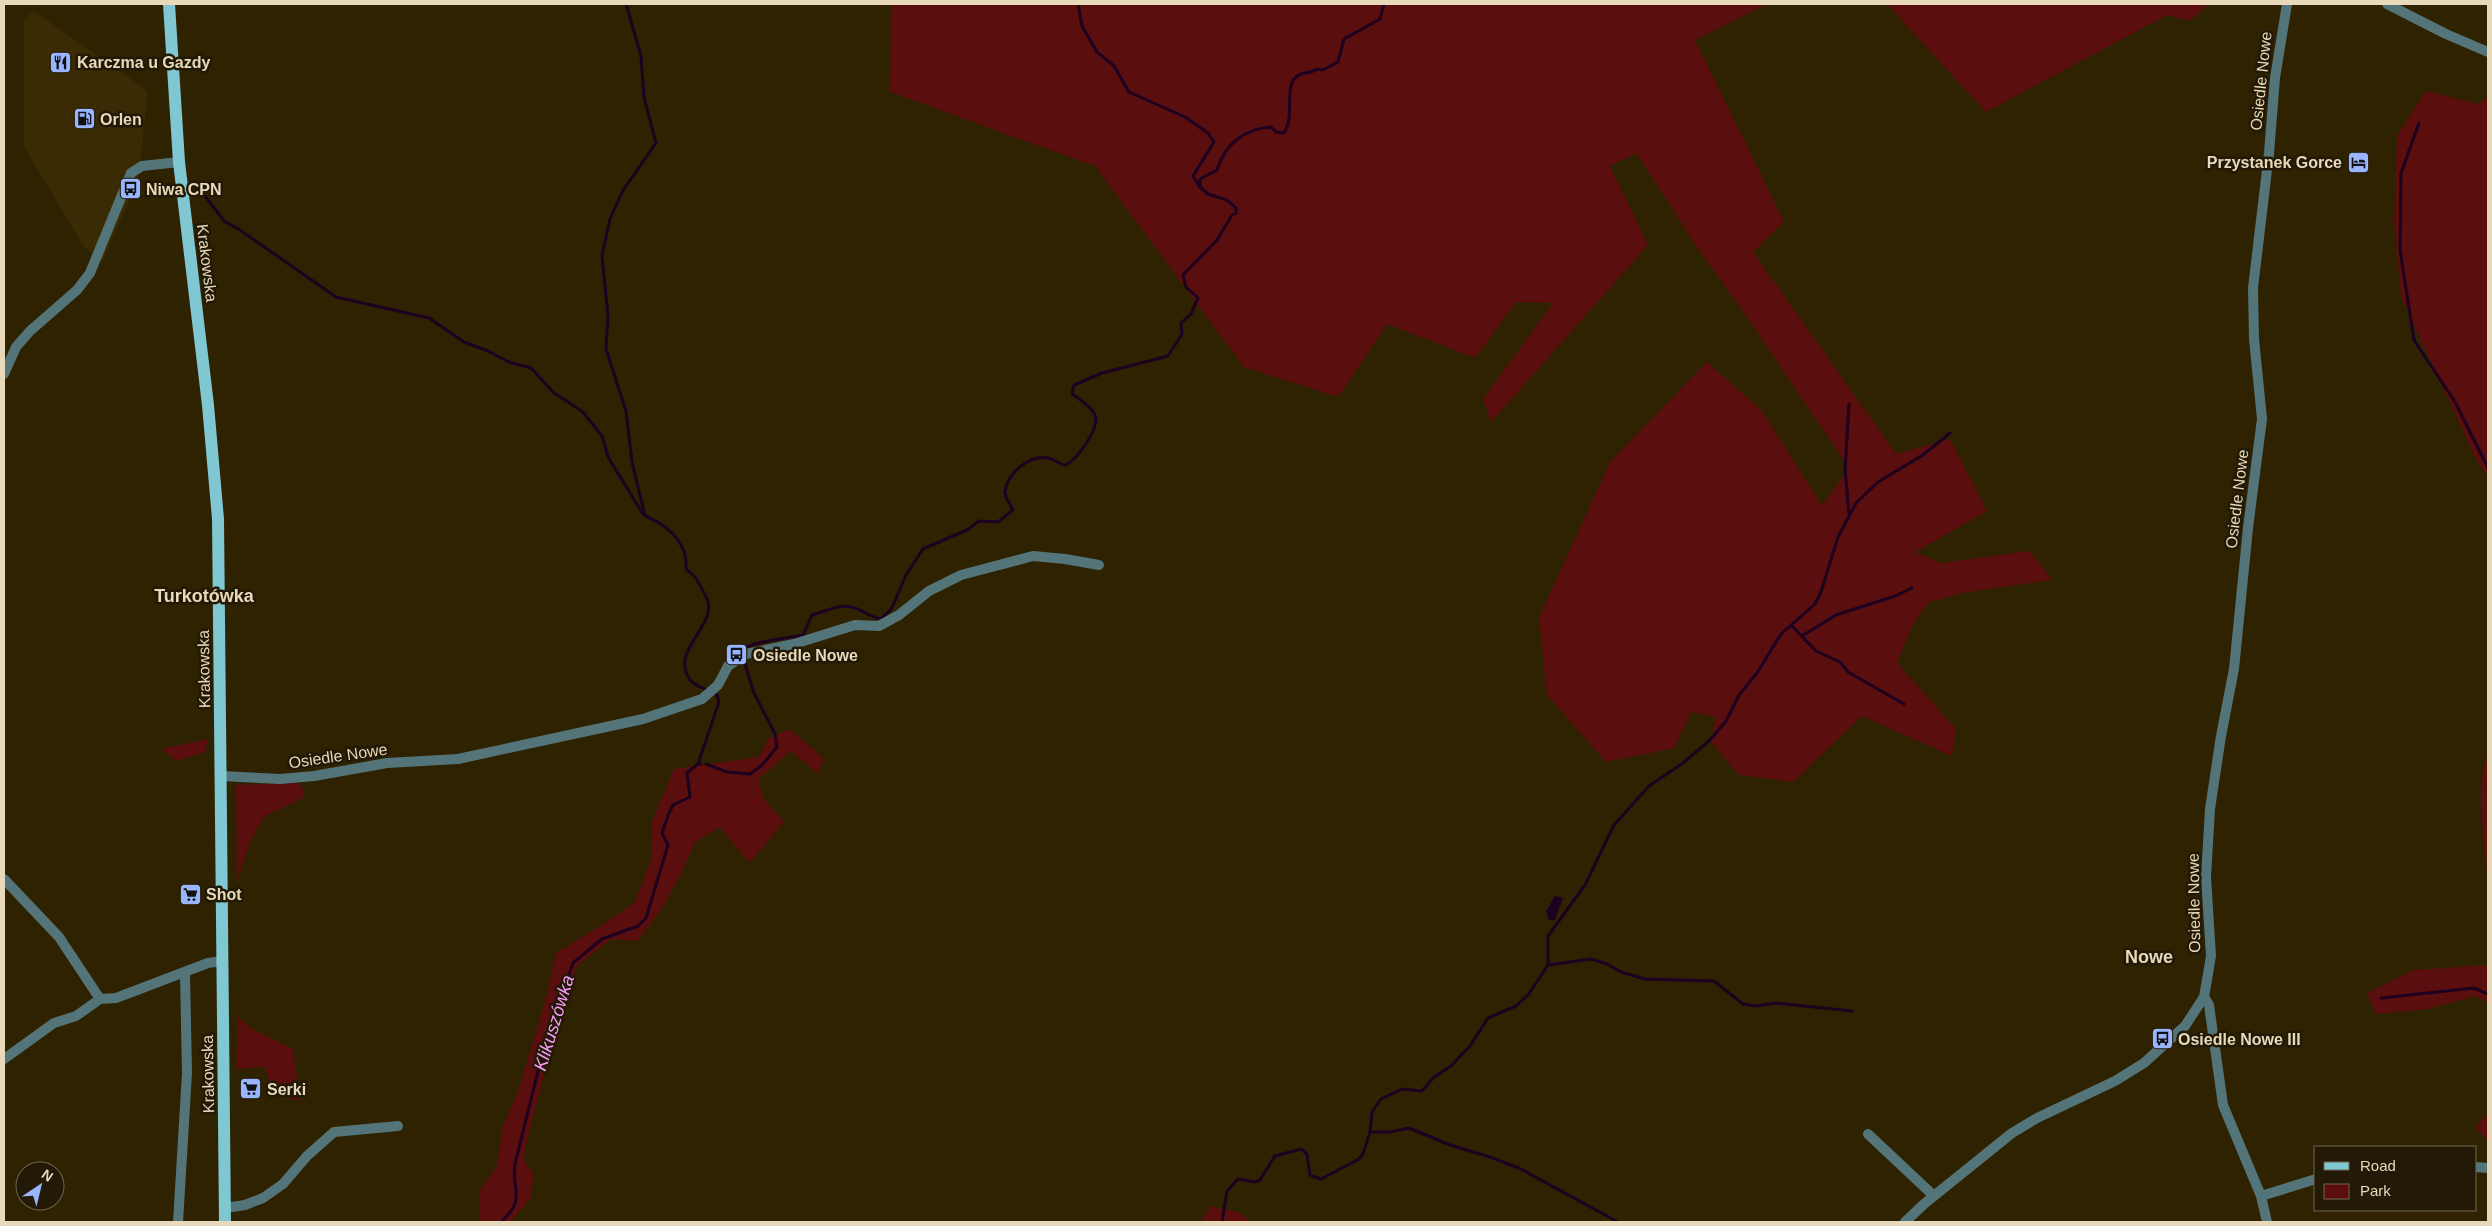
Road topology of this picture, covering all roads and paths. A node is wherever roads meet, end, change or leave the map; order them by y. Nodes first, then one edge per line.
1 (169, 4) edge
2 (2288, 4) edge
3 (2387, 4) edge
4 (2488, 52) edge
5 (179, 162) junction
6 (4, 374) edge
7 (1099, 565) dead end
8 (222, 776) junction
9 (4, 880) edge
10 (223, 961) junction
11 (185, 973) junction
12 (2204, 997) junction
13 (100, 999) junction
14 (4, 1059) edge
15 (398, 1126) dead end
16 (1868, 1134) dead end
17 (2314, 1180) edge
18 (1934, 1196) junction
19 (2261, 1196) junction
20 (225, 1208) junction
21 (178, 1222) edge
22 (225, 1222) edge
23 (1905, 1222) edge
24 (2267, 1222) edge

1 - 5 main road, Krakowska
2 - 12 street, Osiedle Nowe
3 - 4 street
5 - 6 street
5 - 8 main road, Krakowska
7 - 8 street, Osiedle Nowe
8 - 10 main road, Krakowska
9 - 13 street
10 - 11 street
10 - 20 main road, Krakowska
11 - 13 street
11 - 21 street
12 - 18 street, Osiedle Nowe
12 - 19 street, Osiedle Nowe
13 - 14 street
15 - 20 street
16 - 18 street
17 - 19 street
18 - 23 street, Osiedle Nowe
19 - 24 street, Osiedle Nowe
20 - 22 main road, Krakowska

